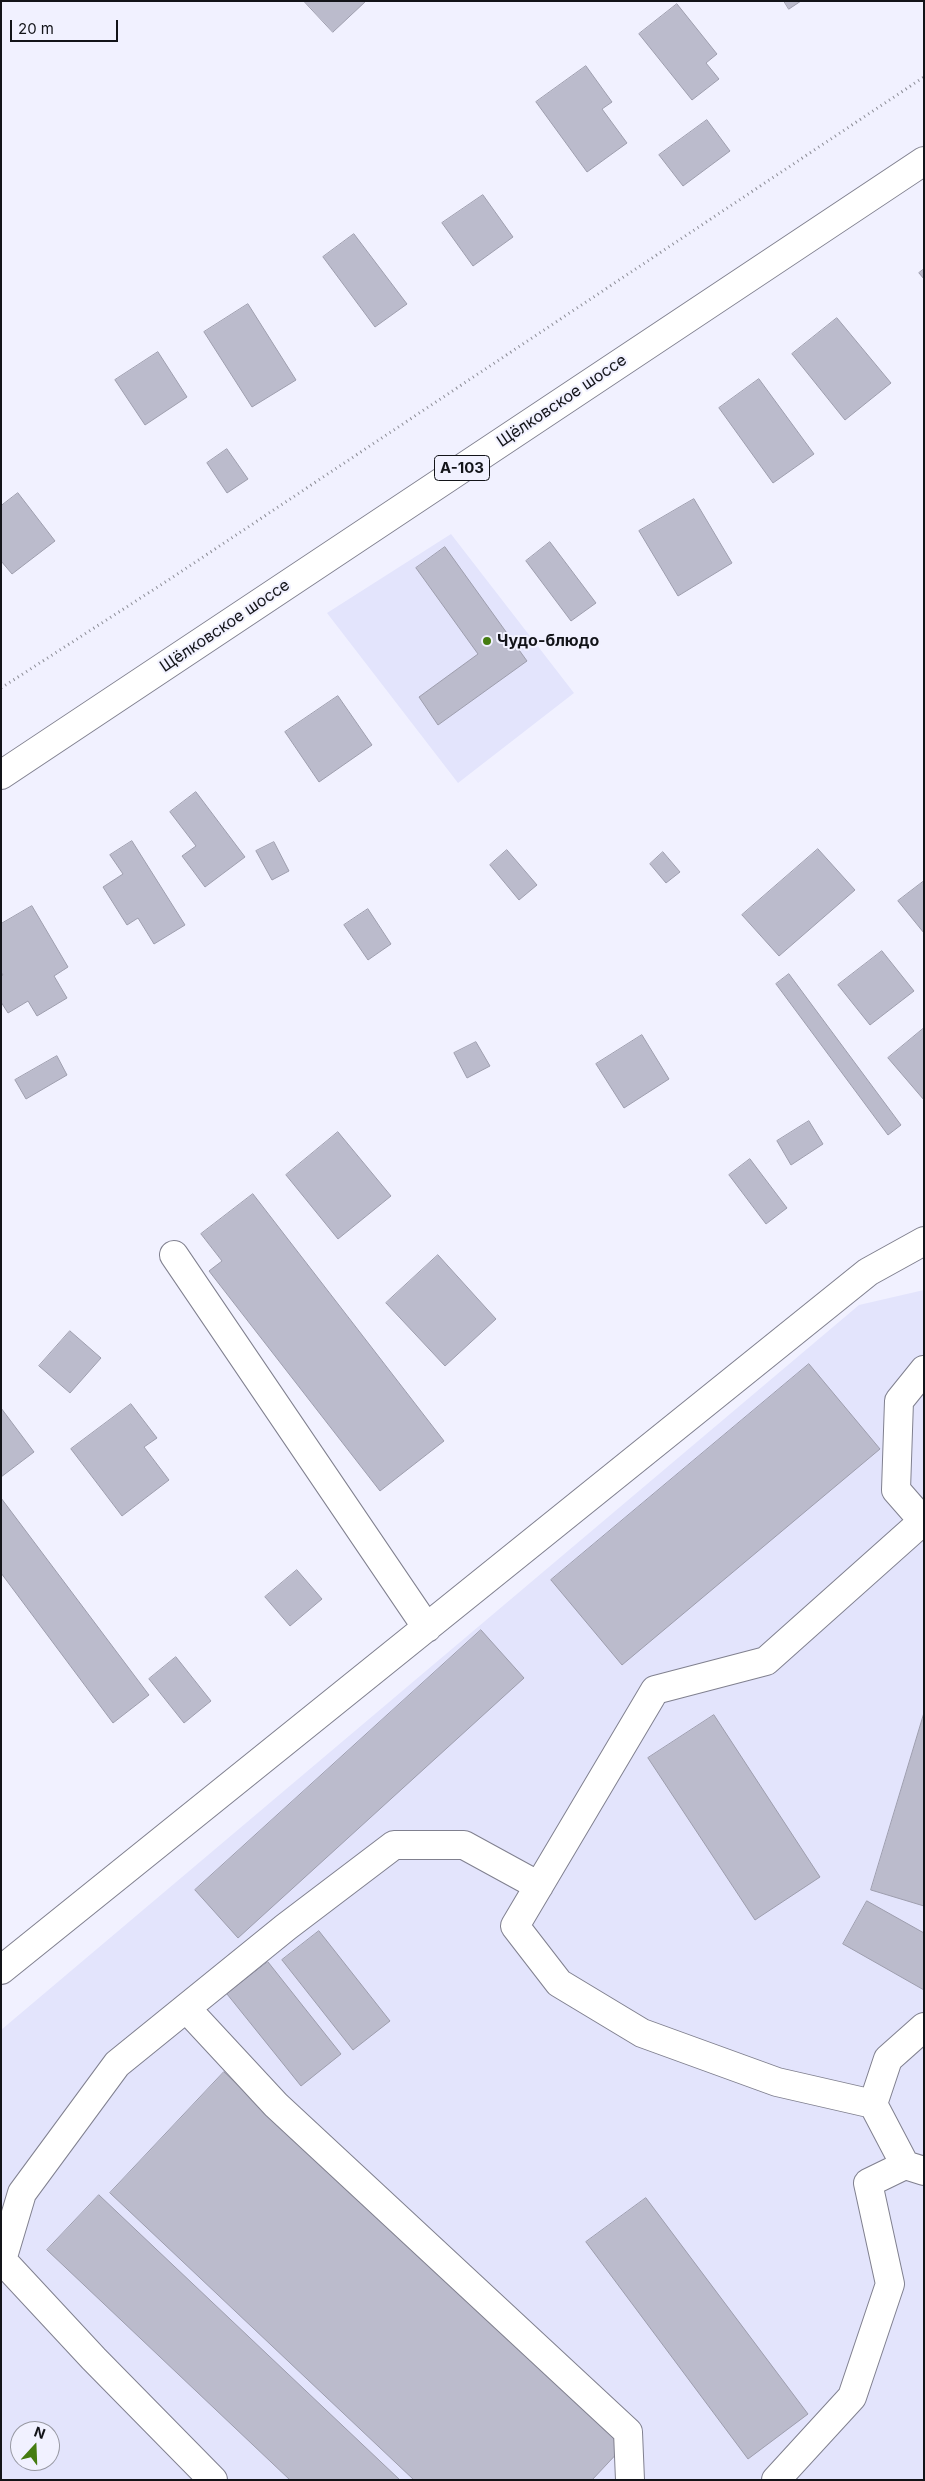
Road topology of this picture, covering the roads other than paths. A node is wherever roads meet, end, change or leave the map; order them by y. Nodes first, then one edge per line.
1 (924, 161) edge
2 (1, 774) edge
3 (924, 1241) edge
4 (174, 1255) dead end
5 (924, 1370) edge
6 (923, 1522) edge
7 (427, 1628) junction
8 (539, 1886) junction
9 (1, 1970) edge
10 (186, 2008) junction
11 (924, 2027) edge
12 (873, 2104) junction
13 (914, 2168) edge
14 (213, 2480) edge
15 (630, 2480) edge
16 (776, 2480) edge

1 - 2 main road, Щёлковское шоссе / А-103
3 - 7 main road
4 - 7 main road
5 - 6 main road
6 - 8 main road
7 - 9 main road
8 - 10 main road
8 - 12 main road
10 - 14 main road
10 - 15 main road
11 - 12 main road
12 - 13 main road
13 - 16 main road

